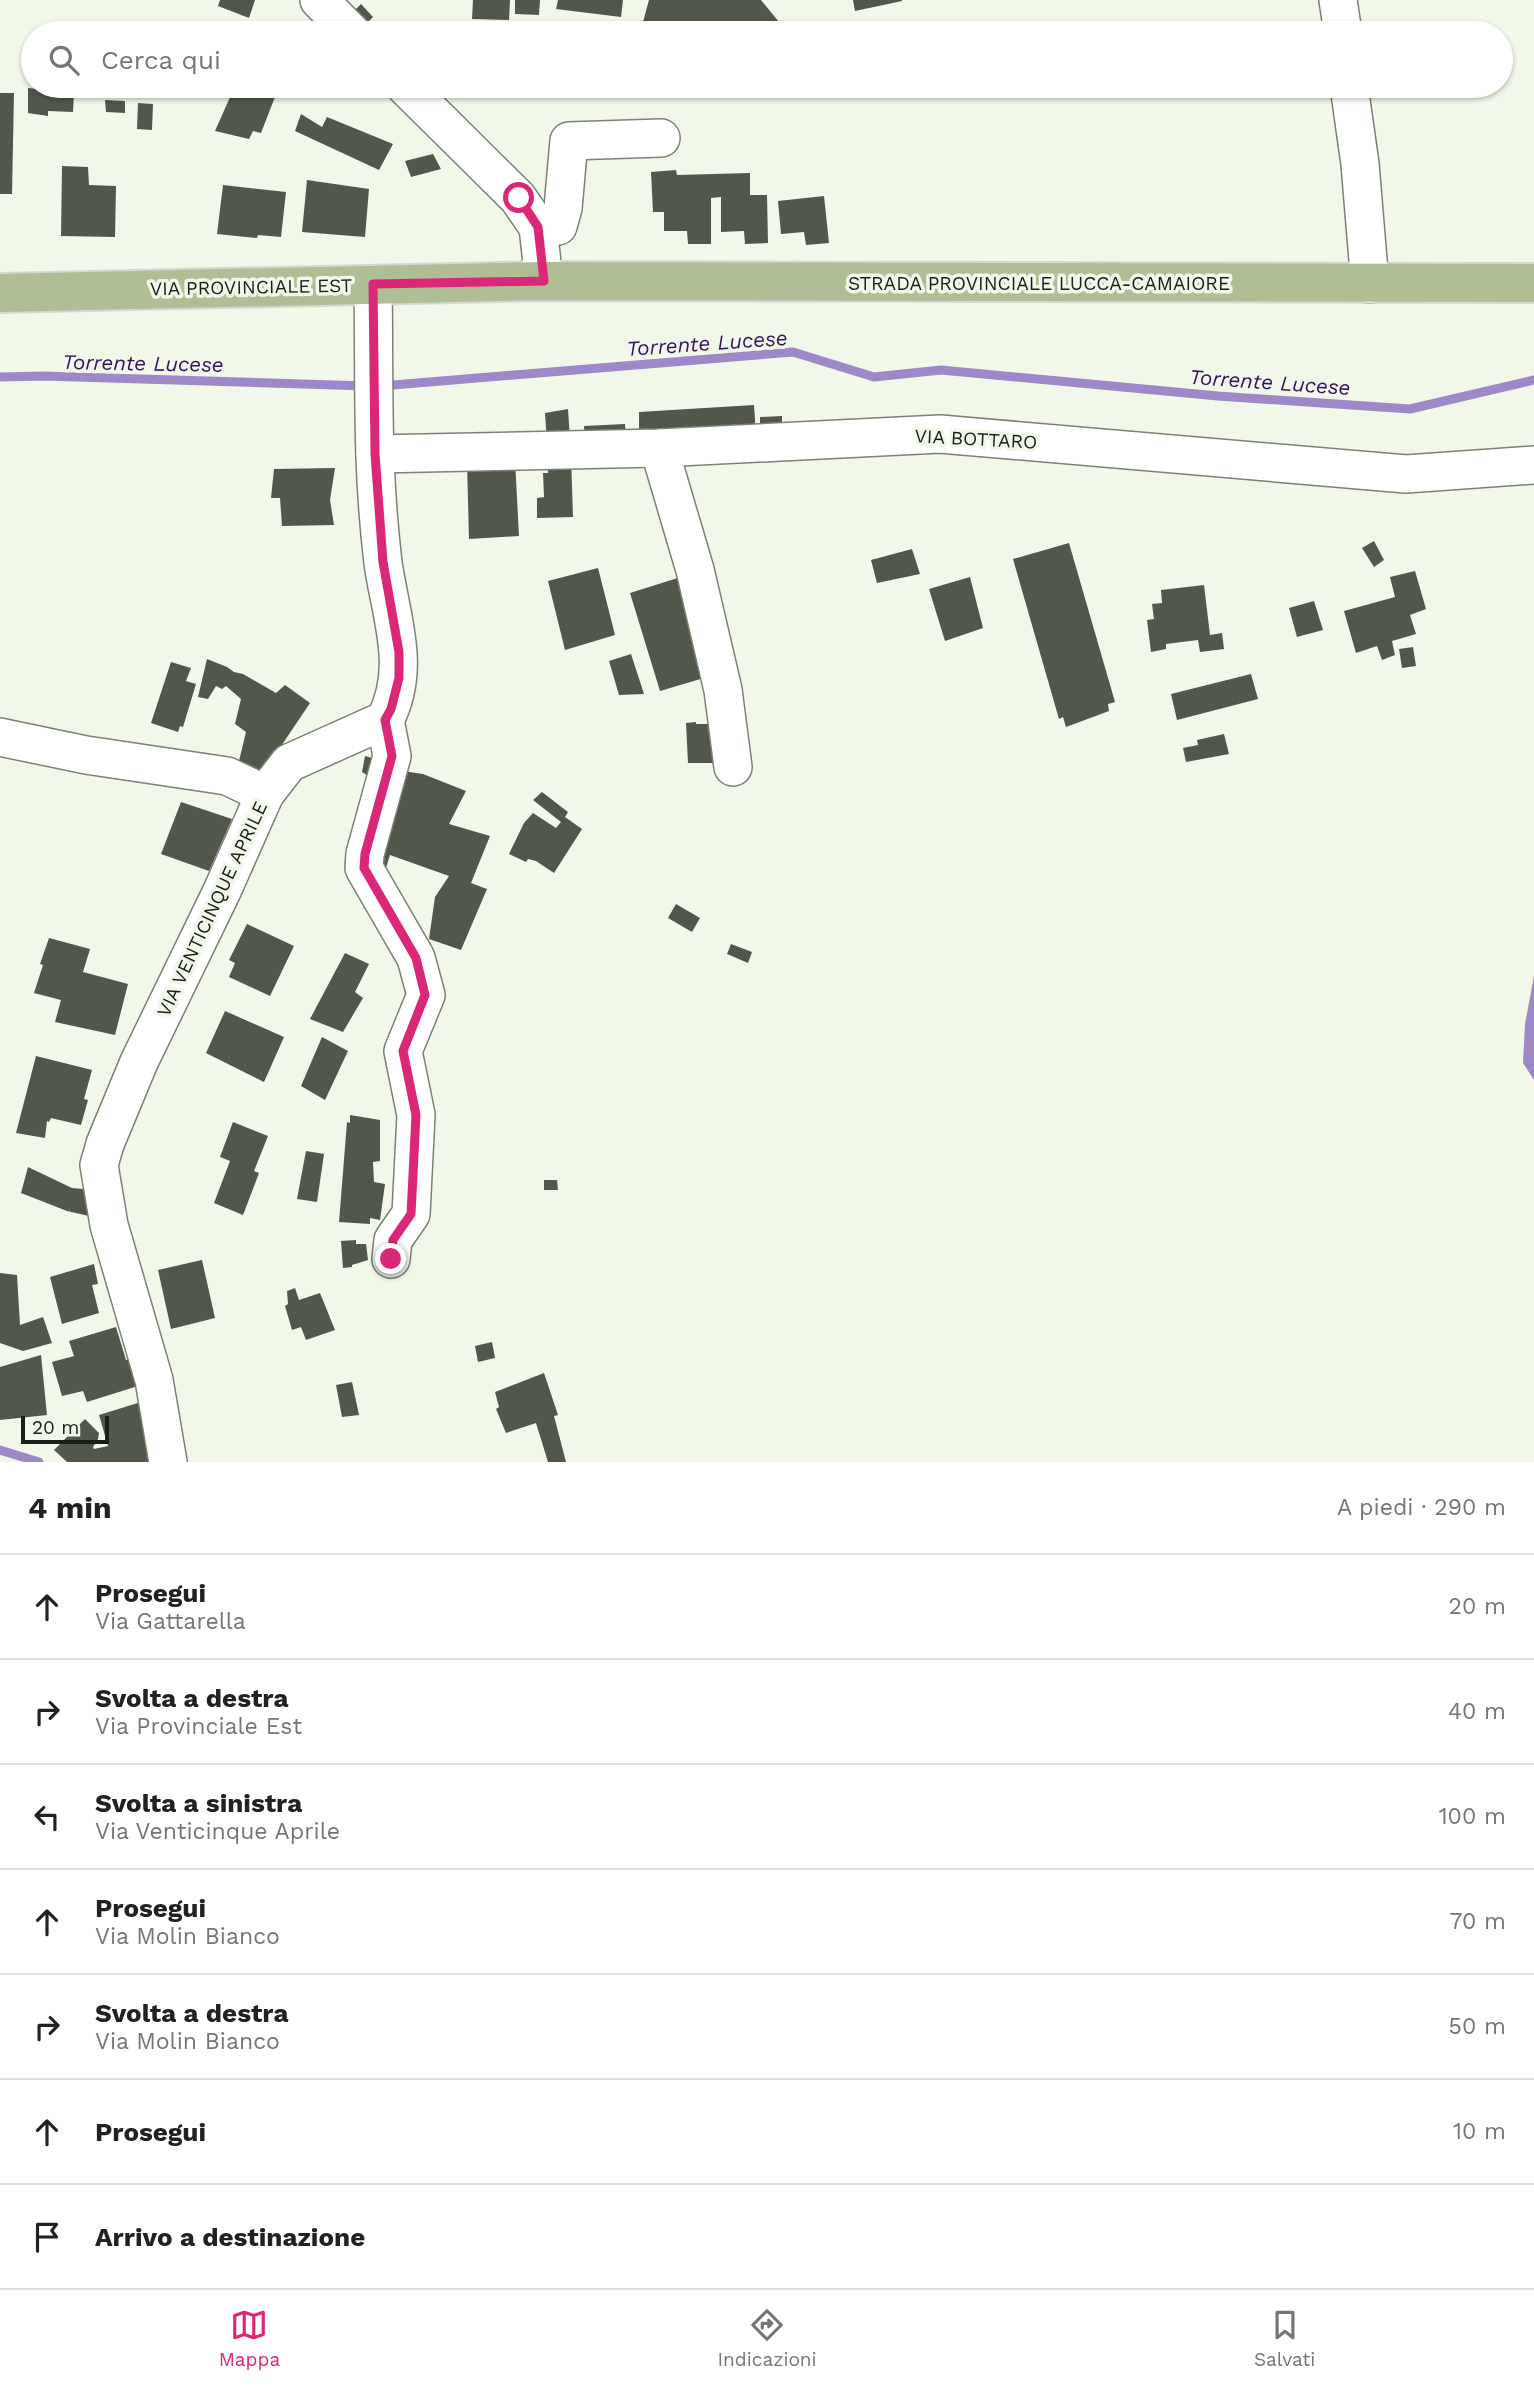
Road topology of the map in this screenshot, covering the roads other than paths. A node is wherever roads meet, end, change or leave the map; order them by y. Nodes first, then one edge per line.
1 (319, 0) edge
2 (1338, 0) edge
3 (340, 21) edge
4 (1341, 21) edge
5 (417, 98) edge
6 (1351, 98) edge
7 (661, 138) dead end
8 (538, 227) junction
9 (544, 281) junction
10 (1534, 283) edge
11 (373, 284) junction
12 (1370, 284) junction
13 (0, 293) edge
14 (375, 445) junction
15 (659, 448) junction
16 (1534, 465) edge
17 (385, 720) junction
18 (0, 737) edge
19 (733, 767) dead end
20 (265, 794) junction
21 (391, 1259) dead end
22 (168, 1462) edge

1 - 3 street
2 - 4 street
5 - 8 street
6 - 12 street
7 - 8 street
8 - 9 street
9 - 11 main road, VIA PROVINCIALE EST
9 - 12 main road, STRADA PROVINCIALE LUCCA-CAMAIORE
10 - 12 main road, STRADA PROVINCIALE LUCCA-CAMAIORE
11 - 13 main road, VIA PROVINCIALE EST
11 - 14 street
14 - 15 street, VIA BOTTARO
14 - 17 street
15 - 16 street, VIA BOTTARO
15 - 19 street
17 - 20 street, VIA VENTICINQUE APRILE
17 - 21 street
18 - 20 street
20 - 22 street, VIA VENTICINQUE APRILE

